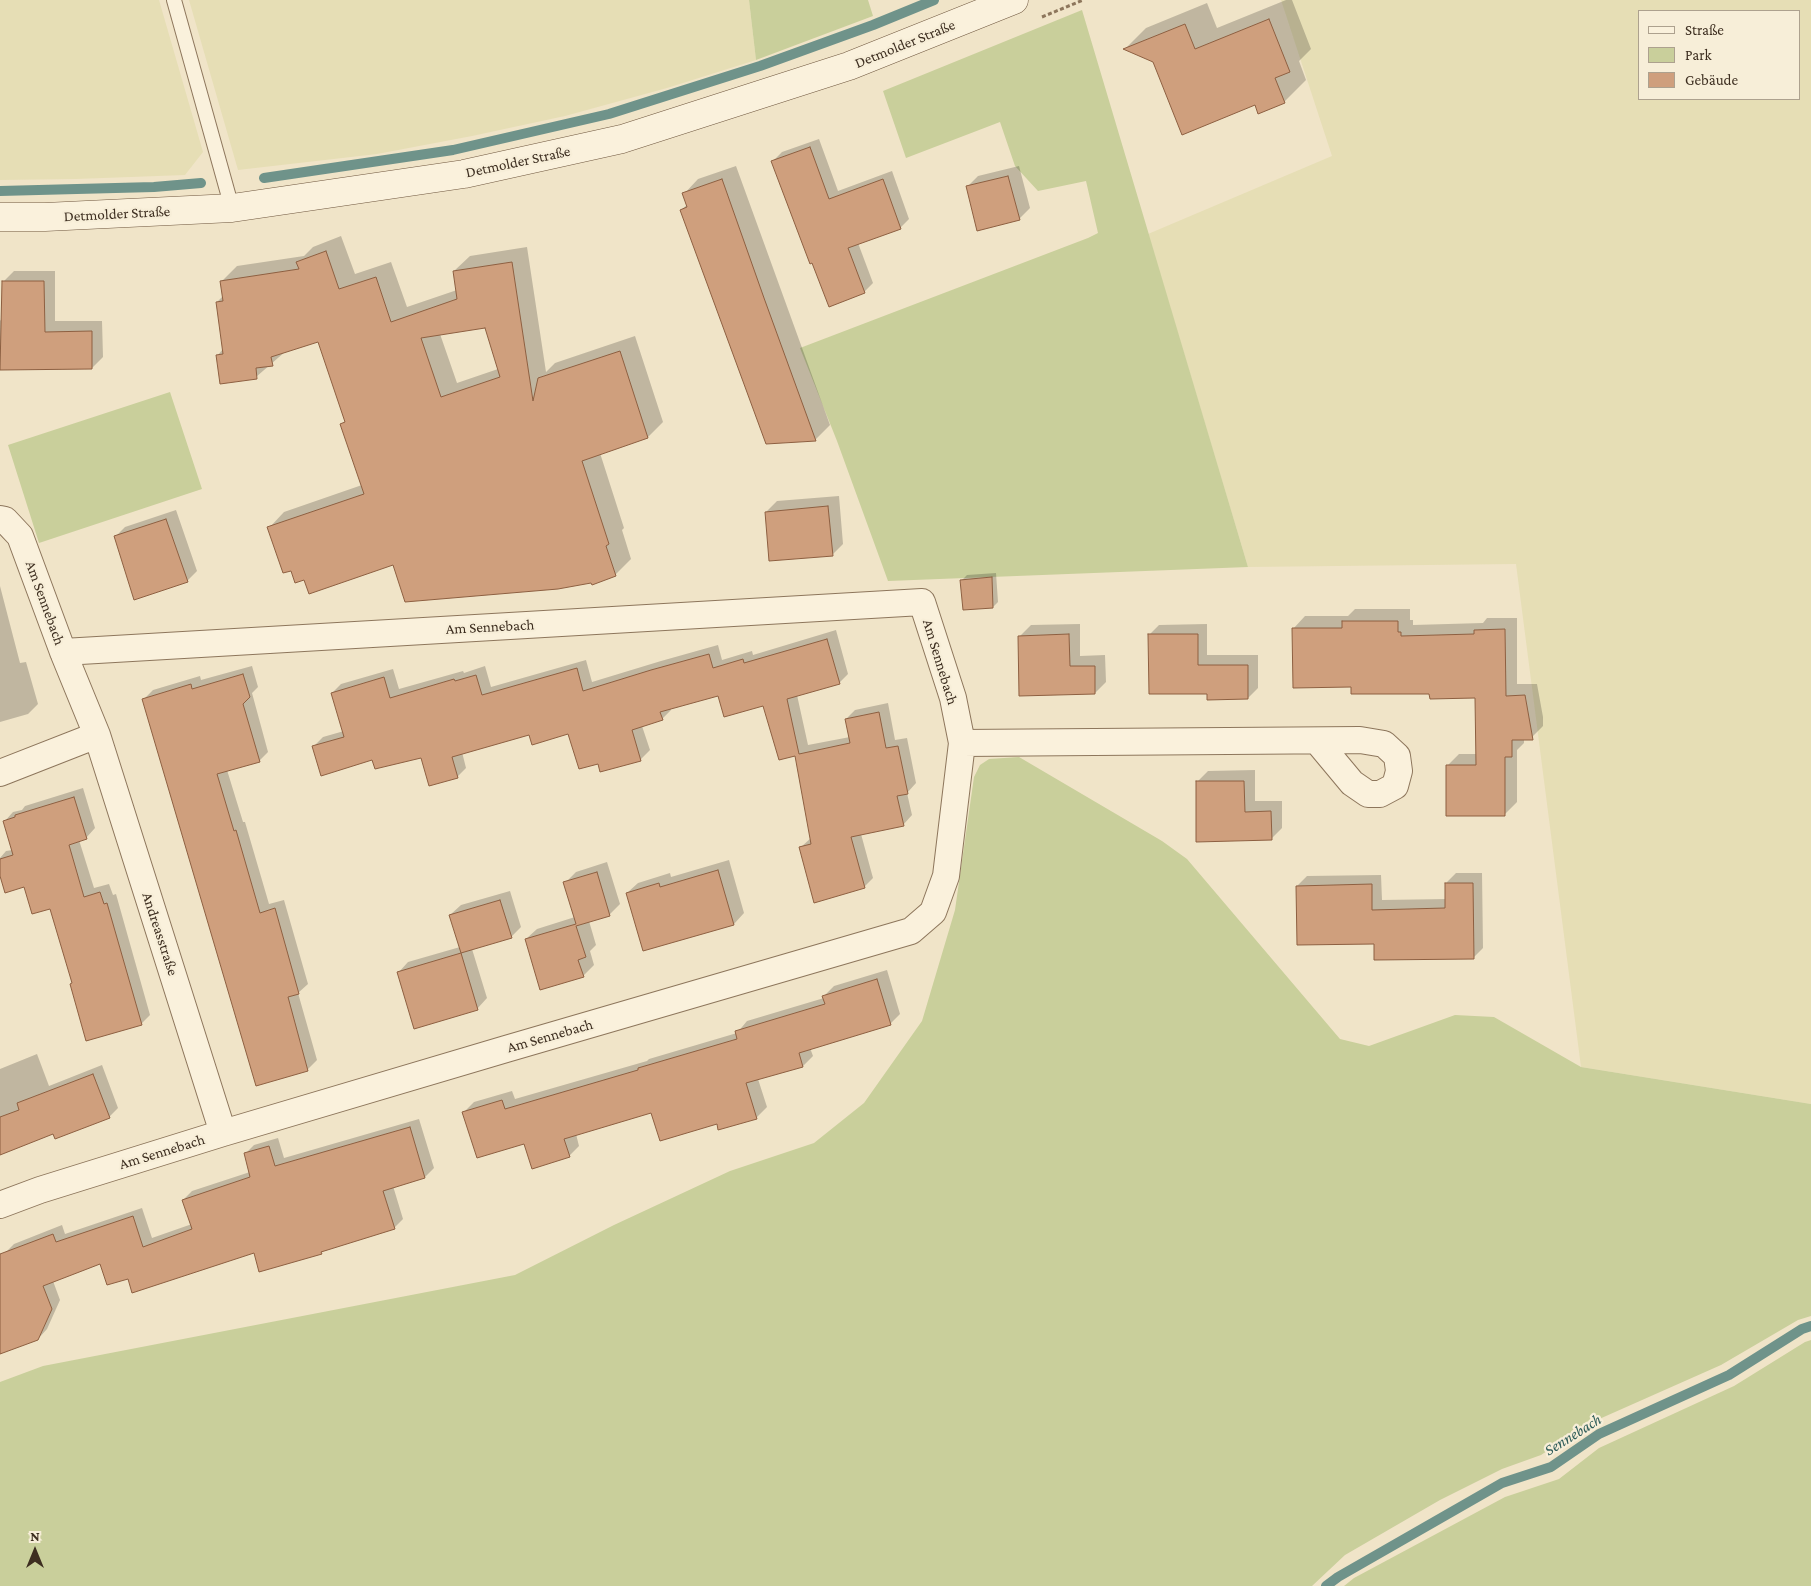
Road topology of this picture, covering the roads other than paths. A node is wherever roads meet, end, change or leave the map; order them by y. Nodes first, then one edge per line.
1 (174, 0) edge
2 (1014, 0) edge
3 (232, 208) junction
4 (0, 217) edge
5 (0, 519) edge
6 (63, 652) junction
7 (97, 735) junction
8 (1317, 741) dead end
9 (962, 743) junction
10 (0, 773) edge
11 (223, 1133) junction
12 (0, 1206) edge

1 - 3 lane
2 - 3 main road, Detmolder Straße
3 - 4 main road, Detmolder Straße
5 - 6 street, Am Sennebach
6 - 7 street, Andreasstraße
6 - 9 street, Am Sennebach
7 - 10 street
7 - 11 street, Andreasstraße
8 - 9 street
9 - 11 street, Am Sennebach
11 - 12 street, Am Sennebach

